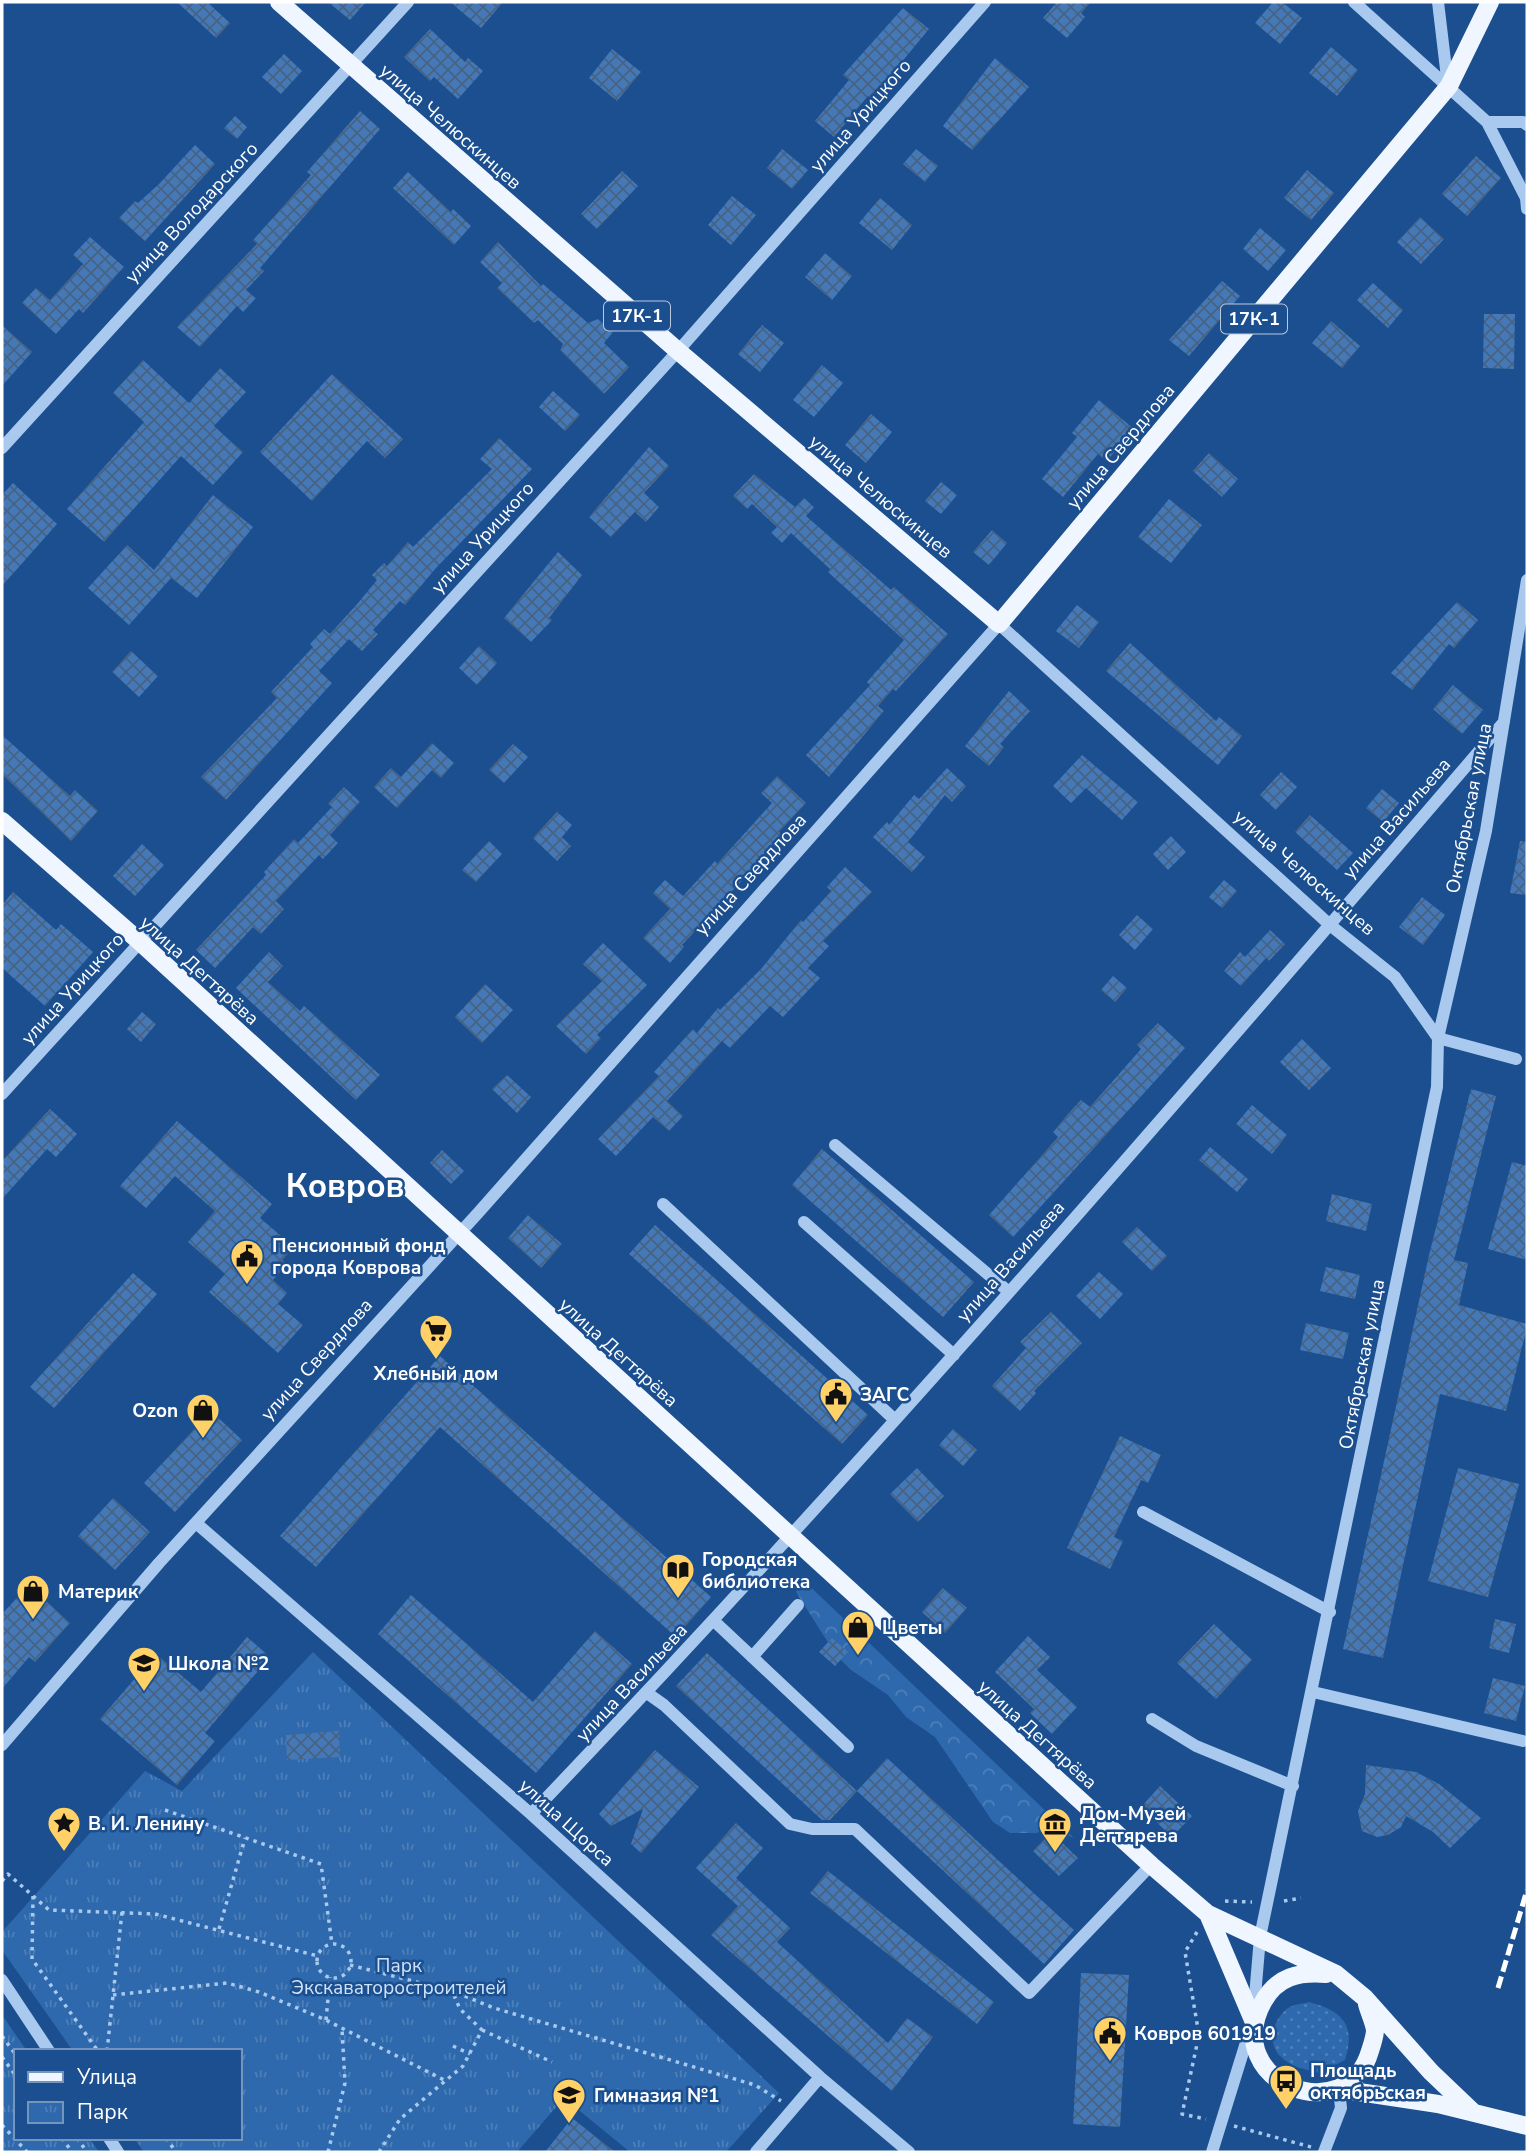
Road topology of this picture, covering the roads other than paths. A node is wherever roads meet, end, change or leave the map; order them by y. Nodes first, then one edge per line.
1 (279, 2) edge
2 (408, 2) edge
3 (985, 2) edge
4 (1354, 2) edge
5 (1438, 2) edge
6 (1490, 2) edge
7 (351, 67) junction
8 (1448, 86) junction
9 (1487, 122) junction
10 (1527, 125) edge
11 (1527, 209) edge
12 (678, 351) junction
13 (2, 448) edge
14 (1527, 580) edge
15 (999, 624) junction
16 (1522, 639) edge
17 (1504, 721) junction
18 (2, 821) edge
19 (1330, 925) junction
20 (139, 941) junction
21 (1438, 1038) junction
22 (1516, 1059) dead end
23 (2, 1094) edge
24 (835, 1146) dead end
25 (663, 1204) dead end
26 (804, 1222) dead end
27 (458, 1234) junction
28 (1009, 1292) junction
29 (954, 1355) junction
30 (895, 1420) junction
31 (1143, 1512) dead end
32 (196, 1523) junction
33 (792, 1538) junction
34 (799, 1605) dead end
35 (1330, 1612) junction
36 (714, 1621) junction
37 (752, 1657) junction
38 (1313, 1692) junction
39 (647, 1693) junction
40 (1152, 1719) dead end
41 (1523, 1741) dead end
42 (2, 1745) edge
43 (848, 1747) dead end
44 (1293, 1786) junction
45 (531, 1814) junction
46 (1151, 1865) junction
47 (1208, 1914) junction
48 (1261, 1937) junction
49 (1336, 1974) junction
50 (2, 1980) edge
51 (1365, 1998) junction
52 (1253, 2020) junction
53 (48, 2049) edge
54 (820, 2077) junction
55 (1339, 2088) junction
56 (1473, 2112) junction
57 (1527, 2126) edge
58 (1325, 2151) edge
59 (756, 2152) edge
60 (909, 2152) edge
61 (1212, 2152) edge

1 - 7 main road, улица Челюскинцев / 17К-1
2 - 7 street, улица Володарского
3 - 12 street, улица Урицкого
4 - 8 street
5 - 8 street
6 - 8 main road, улица Свердлова / 17К-1
7 - 12 main road, улица Челюскинцев / 17К-1
7 - 13 street, улица Володарского
8 - 9 street
8 - 15 main road, улица Свердлова / 17К-1
9 - 10 street
9 - 11 street
12 - 15 main road, улица Челюскинцев / 17К-1
12 - 20 street, улица Урицкого
14 - 16 street, Октябрьская улица
15 - 19 street, улица Челюскинцев
15 - 27 street, улица Свердлова
16 - 17 street, Октябрьская улица
17 - 19 street, улица Васильева
17 - 21 street, Октябрьская улица
18 - 20 main road, улица Дегтярёва
19 - 21 street, улица Челюскинцев
19 - 28 street, улица Васильева
20 - 23 street, улица Урицкого
20 - 27 main road, улица Дегтярёва
21 - 22 street
21 - 35 street, Октябрьская улица
24 - 28 street
25 - 30 street
26 - 29 street
27 - 32 street, улица Свердлова
27 - 33 main road, улица Дегтярёва
28 - 29 street, улица Васильева
29 - 30 street, улица Васильева
30 - 33 street, улица Васильева
31 - 35 street
32 - 42 street, улица Свердлова
32 - 45 street, улица Щорса
33 - 36 street, улица Васильева
33 - 46 main road, улица Дегтярёва
34 - 37 street
35 - 38 street, Октябрьская улица
36 - 37 street
36 - 39 street, улица Васильева
37 - 43 street
38 - 41 street
38 - 44 street, Октябрьская улица
39 - 45 street, улица Васильева
39 - 46 street
40 - 44 street
44 - 48 street, Октябрьская улица
45 - 54 street, улица Щорса
46 - 47 main road, улица Дегтярёва
47 - 48 main road, улица Дегтярёва
47 - 52 main road, улица Дегтярёва
48 - 49 main road, улица Дегтярёва
48 - 52 street, Октябрьская улица
49 - 51 main road
49 - 52 main road
50 - 53 street
51 - 55 main road
51 - 56 main road
52 - 55 main road
52 - 61 street, Октябрьская улица
54 - 59 street
54 - 60 street, улица Щорса
55 - 56 main road
55 - 58 street
56 - 57 main road

